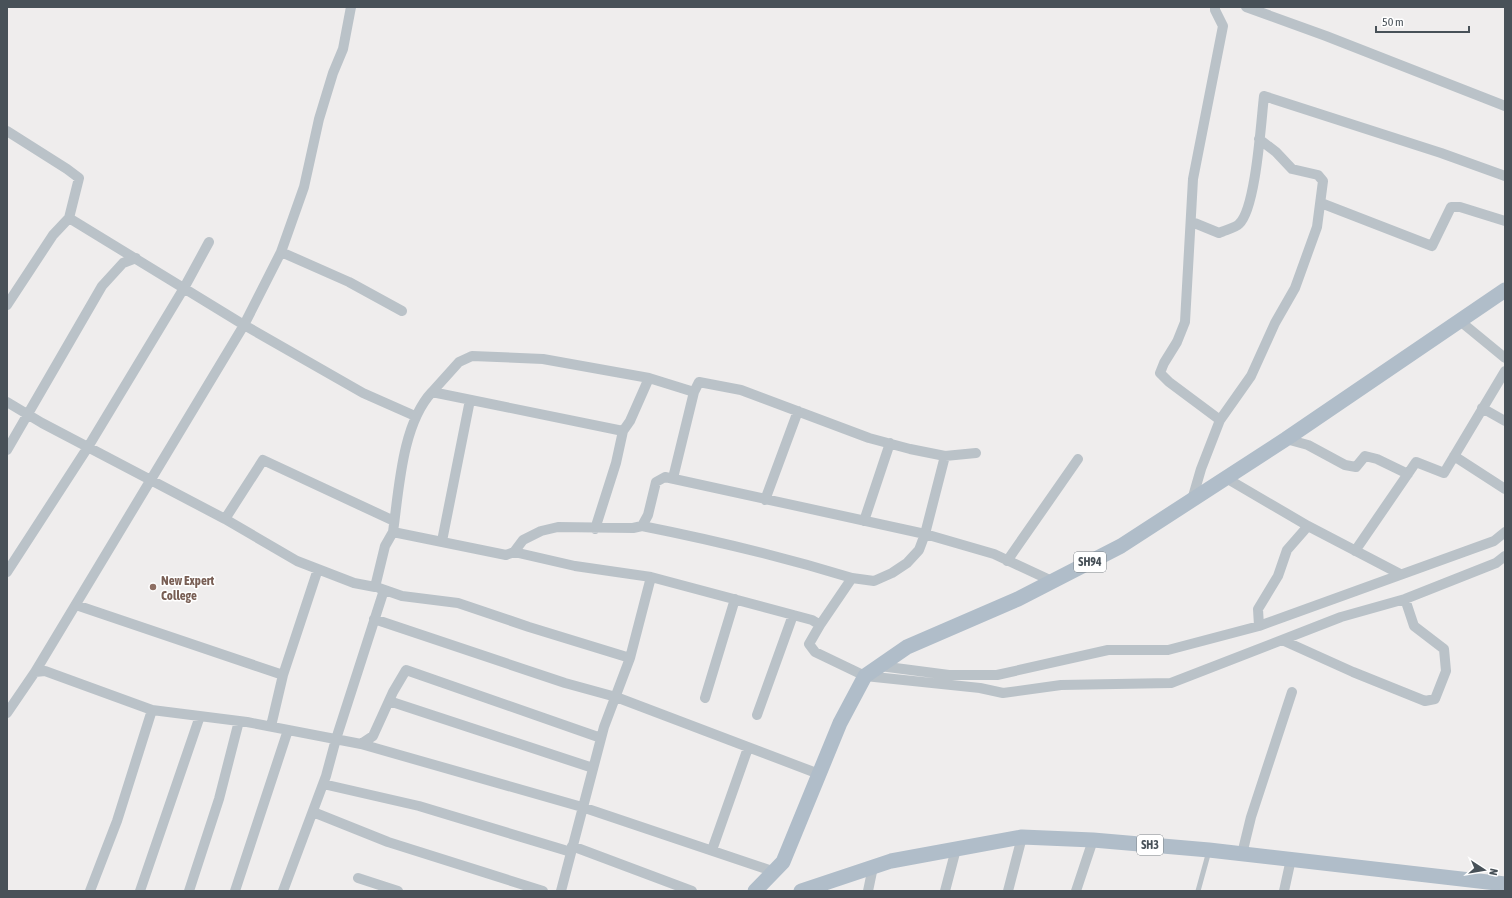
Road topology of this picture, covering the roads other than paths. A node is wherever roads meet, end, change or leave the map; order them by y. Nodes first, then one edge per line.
1 (351, 7) edge
2 (1215, 7) edge
3 (1246, 7) edge
4 (1505, 106) edge
5 (7, 131) edge
6 (1259, 139) junction
7 (1505, 176) edge
8 (1322, 203) junction
9 (69, 218) junction
10 (1505, 221) edge
11 (1192, 222) junction
12 (209, 242) dead end
13 (281, 252) junction
14 (136, 258) junction
15 (184, 288) junction
16 (1505, 290) edge
17 (7, 305) edge
18 (402, 311) dead end
19 (1460, 321) junction
20 (244, 325) junction
21 (1505, 358) edge
22 (1505, 371) edge
23 (649, 378) junction
24 (432, 392) junction
25 (694, 392) junction
26 (470, 400) junction
27 (7, 402) edge
28 (1482, 408) junction
29 (798, 411) junction
30 (29, 415) junction
31 (415, 416) junction
32 (1220, 420) junction
33 (1505, 421) edge
34 (623, 431) junction
35 (1286, 439) junction
36 (890, 443) junction
37 (88, 447) junction
38 (7, 450) edge
39 (976, 453) dead end
40 (945, 456) junction
41 (1454, 456) junction
42 (1078, 459) dead end
43 (1408, 474) junction
44 (673, 478) junction
45 (1226, 478) junction
46 (151, 480) junction
47 (1505, 489) edge
48 (765, 500) junction
49 (1192, 500) junction
50 (225, 519) junction
51 (394, 521) junction
52 (864, 521) junction
53 (642, 526) junction
54 (1308, 526) junction
55 (595, 529) junction
56 (393, 532) junction
57 (1505, 532) edge
58 (925, 534) junction
59 (442, 541) junction
60 (1355, 551) junction
61 (514, 552) junction
62 (1505, 556) edge
63 (1007, 561) junction
64 (318, 569) junction
65 (7, 572) edge
66 (1400, 574) junction
67 (651, 577) junction
68 (852, 578) junction
69 (1052, 581) junction
70 (379, 589) junction
71 (1405, 599) junction
72 (734, 600) junction
73 (76, 605) junction
74 (793, 615) junction
75 (374, 619) junction
76 (820, 625) junction
77 (1259, 626) junction
78 (1282, 640) junction
79 (630, 658) junction
80 (880, 666) junction
81 (35, 672) junction
82 (283, 675) junction
83 (865, 676) junction
84 (1292, 692) dead end
85 (616, 697) junction
86 (12, 698) edge
87 (706, 698) dead end
88 (389, 701) junction
89 (152, 710) junction
90 (7, 713) edge
91 (757, 715) dead end
92 (200, 716) junction
93 (239, 721) junction
94 (271, 726) junction
95 (288, 730) junction
96 (602, 738) junction
97 (336, 739) junction
98 (361, 744) junction
99 (748, 748) junction
100 (593, 768) junction
101 (819, 774) junction
102 (323, 784) junction
103 (582, 807) junction
104 (313, 812) junction
105 (1022, 837) junction
106 (1093, 840) junction
107 (572, 849) junction
108 (956, 849) junction
109 (712, 850) junction
110 (1209, 850) junction
111 (1242, 854) junction
112 (1291, 859) junction
113 (873, 867) junction
114 (775, 872) junction
115 (358, 878) dead end
116 (1505, 884) edge
117 (90, 891) edge
118 (140, 891) edge
119 (189, 891) edge
120 (235, 891) edge
121 (283, 891) edge
122 (398, 891) edge
123 (543, 891) edge
124 (561, 891) edge
125 (692, 891) edge
126 (755, 891) edge
127 (801, 891) edge
128 (868, 891) edge
129 (945, 891) edge
130 (1008, 891) edge
131 (1076, 891) edge
132 (1198, 891) edge
133 (1284, 891) edge

1 - 13 street
2 - 11 street
3 - 4 street
5 - 9 street
6 - 7 street
6 - 8 street
6 - 11 street
8 - 10 street
8 - 32 street
9 - 14 street
9 - 17 street
11 - 32 street
12 - 15 street
13 - 18 street
13 - 20 street
14 - 15 street
14 - 30 street
15 - 20 street
15 - 37 street
16 - 19 main road, SH94
19 - 21 street
19 - 35 main road, SH94
20 - 31 street
20 - 46 street
22 - 28 street
23 - 24 street
23 - 25 street
23 - 34 street
24 - 26 street
24 - 31 street
25 - 29 street
25 - 44 street
26 - 34 street
26 - 59 street
27 - 30 street
28 - 33 street
28 - 41 street
29 - 36 street
29 - 48 street
30 - 37 street
30 - 38 street
31 - 51 street
32 - 49 street
34 - 55 street
35 - 43 street
35 - 45 main road, SH94
36 - 40 street
36 - 52 street
37 - 46 street
37 - 65 street
39 - 40 street
40 - 58 street
41 - 43 street
41 - 47 street
42 - 63 street
43 - 60 street
44 - 48 street
44 - 53 street
45 - 49 main road, SH94
45 - 54 street
46 - 50 street
46 - 73 street
48 - 52 street
49 - 69 main road, SH94
50 - 51 street
50 - 64 street
51 - 56 street
52 - 58 street
53 - 55 street
53 - 68 street
54 - 60 street
54 - 77 street
55 - 61 street
56 - 59 street
56 - 70 street
57 - 66 street
58 - 63 street
58 - 68 street
59 - 61 street
60 - 66 street
61 - 67 street
62 - 71 street
63 - 69 street
64 - 70 street
64 - 82 street
66 - 77 street
67 - 72 street
67 - 79 street
68 - 76 street
69 - 80 main road, SH94
70 - 75 street
70 - 79 street
71 - 78 street
71 - 78 street
72 - 74 street
72 - 87 street
73 - 81 street
73 - 82 street
74 - 76 street
74 - 91 street
75 - 85 street
75 - 97 street
76 - 83 street
77 - 80 street
78 - 83 street
79 - 85 street
80 - 83 main road, SH94
81 - 86 street
81 - 89 street
82 - 94 street
83 - 101 main road, SH94
84 - 111 street
85 - 96 street
85 - 99 street
86 - 90 street
88 - 96 street
88 - 98 street
88 - 100 street
89 - 92 street
89 - 117 street
92 - 93 street
92 - 118 street
93 - 94 street
93 - 119 street
94 - 95 street
95 - 97 street
95 - 120 street
96 - 100 street
97 - 98 street
97 - 102 street
98 - 103 street
99 - 101 street
99 - 109 street
100 - 103 street
101 - 114 main road, SH94
102 - 104 street
102 - 107 street
103 - 107 street
103 - 109 street
104 - 121 street
104 - 123 street
105 - 106 main road, SH3
105 - 108 main road, SH3
105 - 130 street
106 - 110 main road, SH3
106 - 131 street
107 - 124 street
107 - 125 street
108 - 113 main road, SH3
108 - 129 street
109 - 114 street
110 - 111 main road, SH3
110 - 132 lane
111 - 112 main road, SH3
112 - 116 main road, SH3
112 - 133 street
113 - 127 main road, SH3
113 - 128 street
114 - 126 main road, SH94
115 - 122 street

